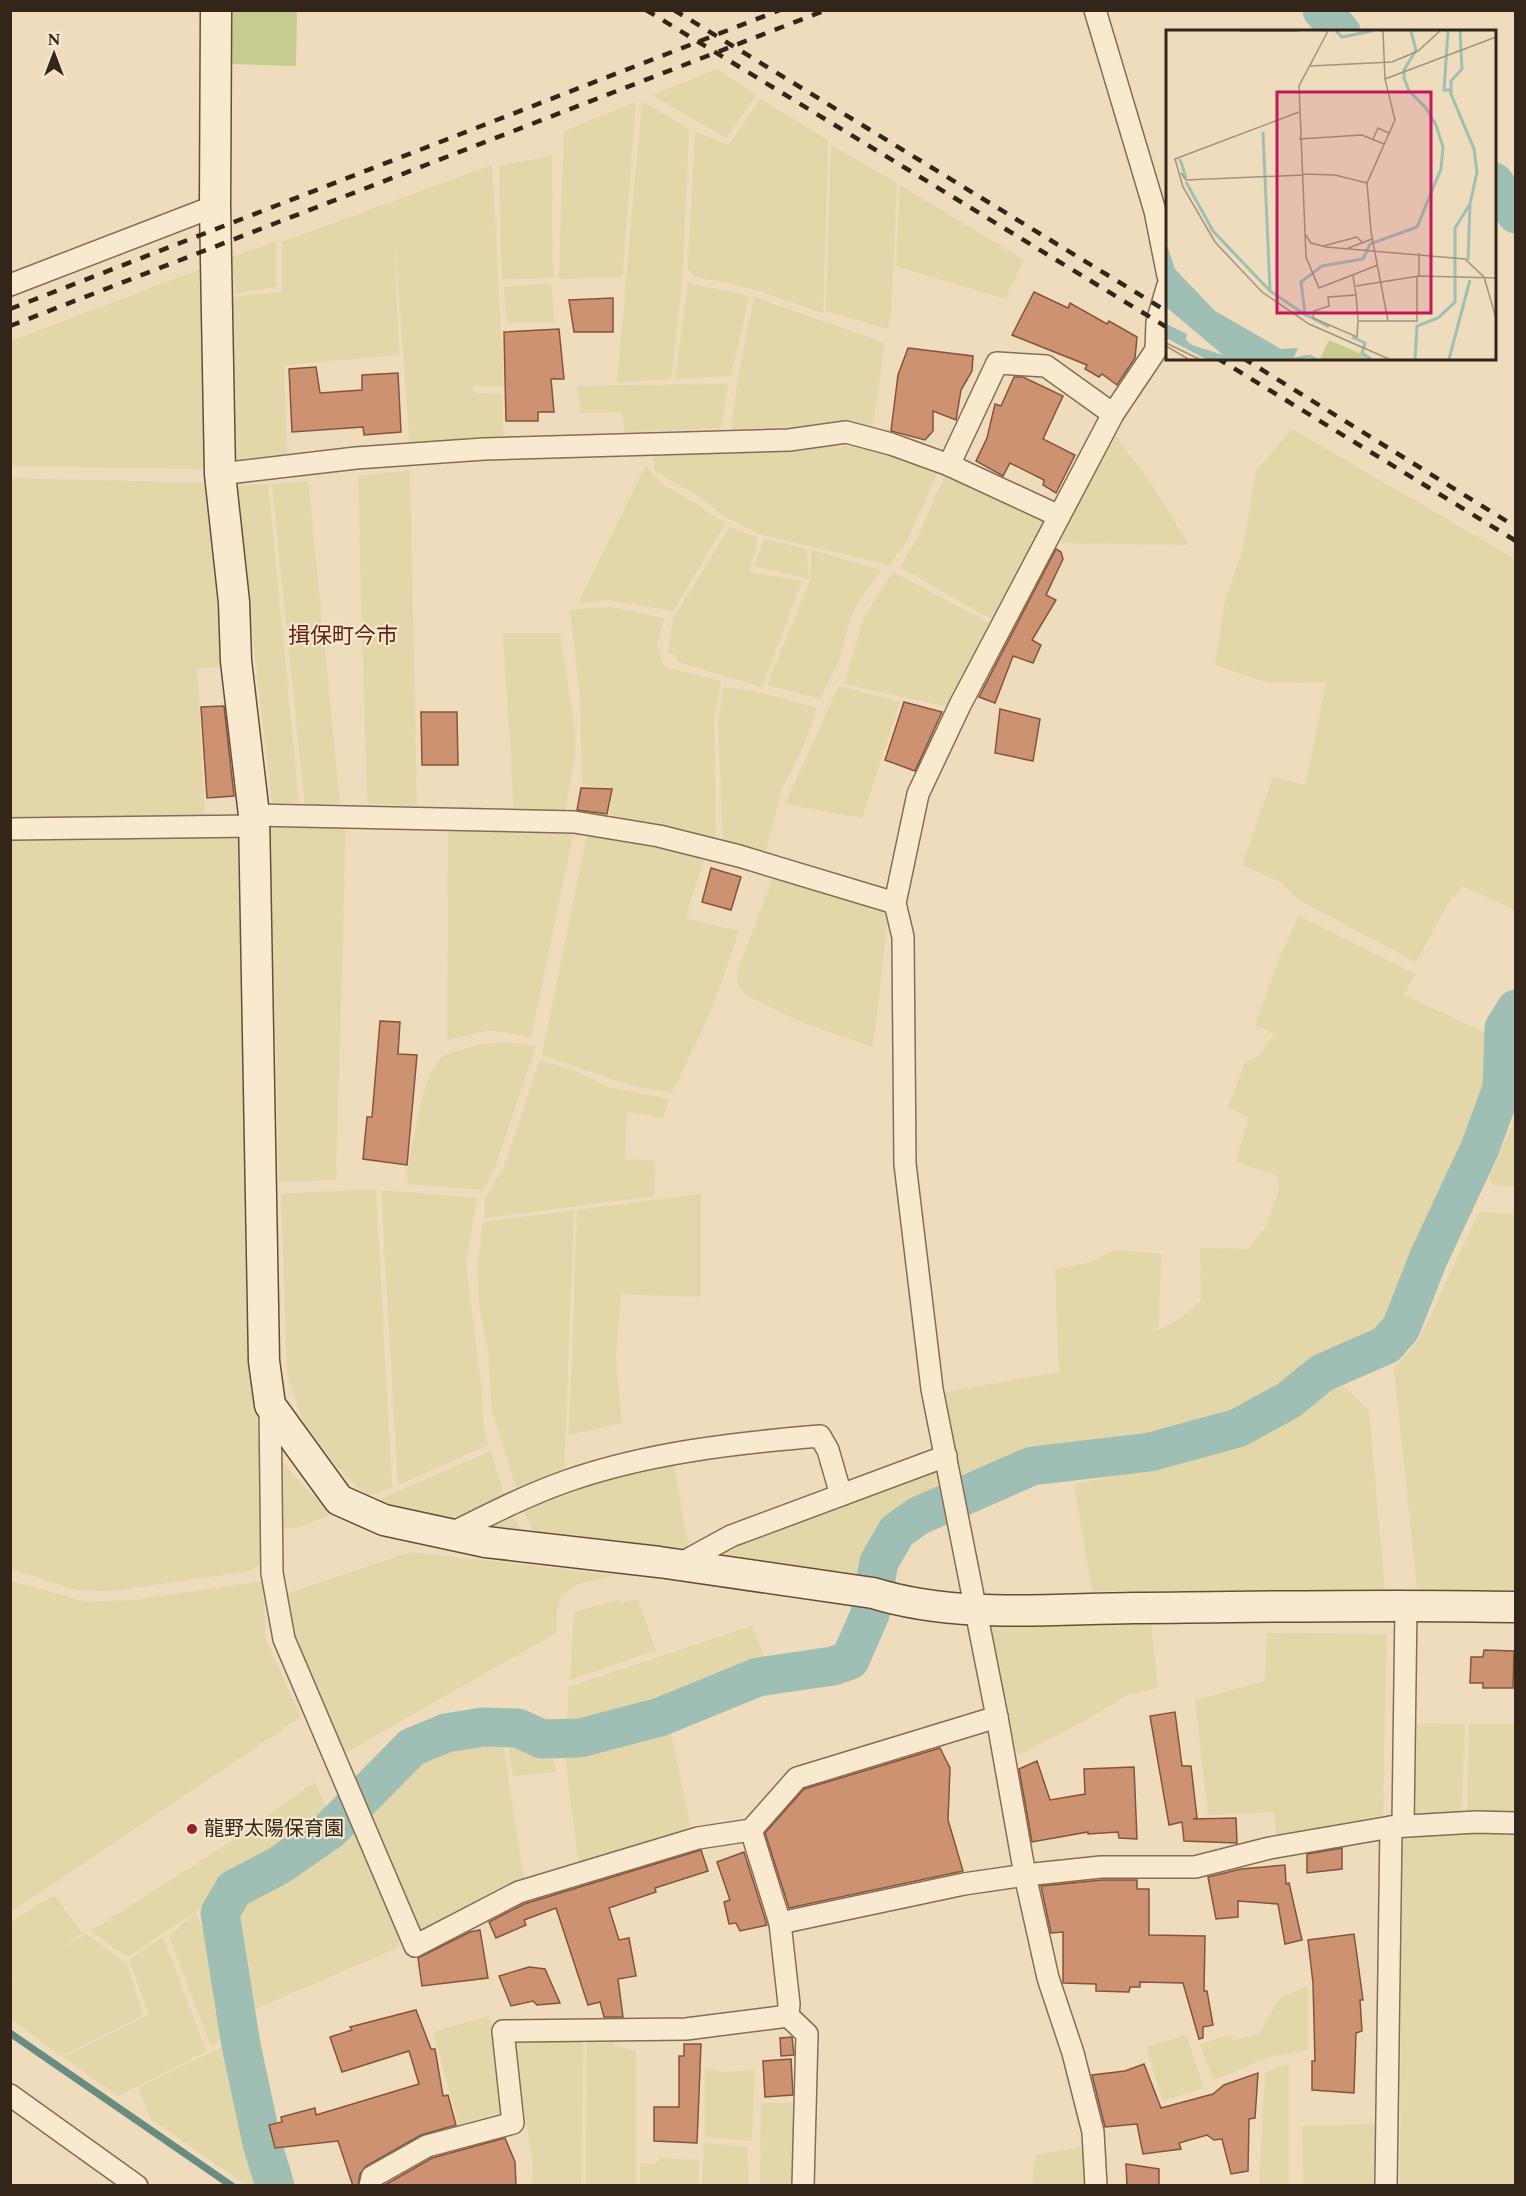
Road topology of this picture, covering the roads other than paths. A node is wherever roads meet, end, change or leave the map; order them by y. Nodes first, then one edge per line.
1 (216, 10) edge
2 (1095, 10) edge
3 (215, 206) junction
4 (1166, 271) edge
5 (10, 285) edge
6 (1166, 289) edge
7 (1113, 414) junction
8 (949, 465) junction
9 (220, 474) junction
10 (1059, 516) junction
11 (254, 821) junction
12 (10, 829) edge
13 (895, 903) junction
14 (270, 1405) junction
15 (946, 1456) junction
16 (841, 1495) junction
17 (450, 1534) junction
18 (678, 1564) junction
19 (1406, 1605) junction
20 (1515, 1607) edge
21 (977, 1610) junction
22 (997, 1717) junction
23 (1515, 1823) edge
24 (1397, 1826) junction
25 (751, 1830) junction
26 (1025, 1875) junction
27 (780, 1923) junction
28 (788, 2016) junction
29 (10, 2095) edge
30 (137, 2186) edge
31 (370, 2186) edge
32 (803, 2186) edge
33 (1096, 2186) edge
34 (1386, 2186) edge

1 - 3 street
2 - 4 street
3 - 5 street
3 - 9 street
6 - 7 street
7 - 8 street
7 - 10 street
8 - 9 street
8 - 10 street
9 - 11 street
10 - 13 street
11 - 12 street
11 - 13 street
11 - 14 street
13 - 15 street
14 - 17 street
14 - 25 street
15 - 16 street
15 - 21 street
16 - 17 street
16 - 18 street
17 - 18 street
18 - 21 street
19 - 20 street
19 - 21 street
19 - 24 street
21 - 22 street
22 - 25 street
22 - 26 street
23 - 24 street
24 - 26 street
24 - 34 street
25 - 27 street
26 - 27 street
26 - 33 street
27 - 28 street
28 - 31 street
28 - 32 street
29 - 30 street

